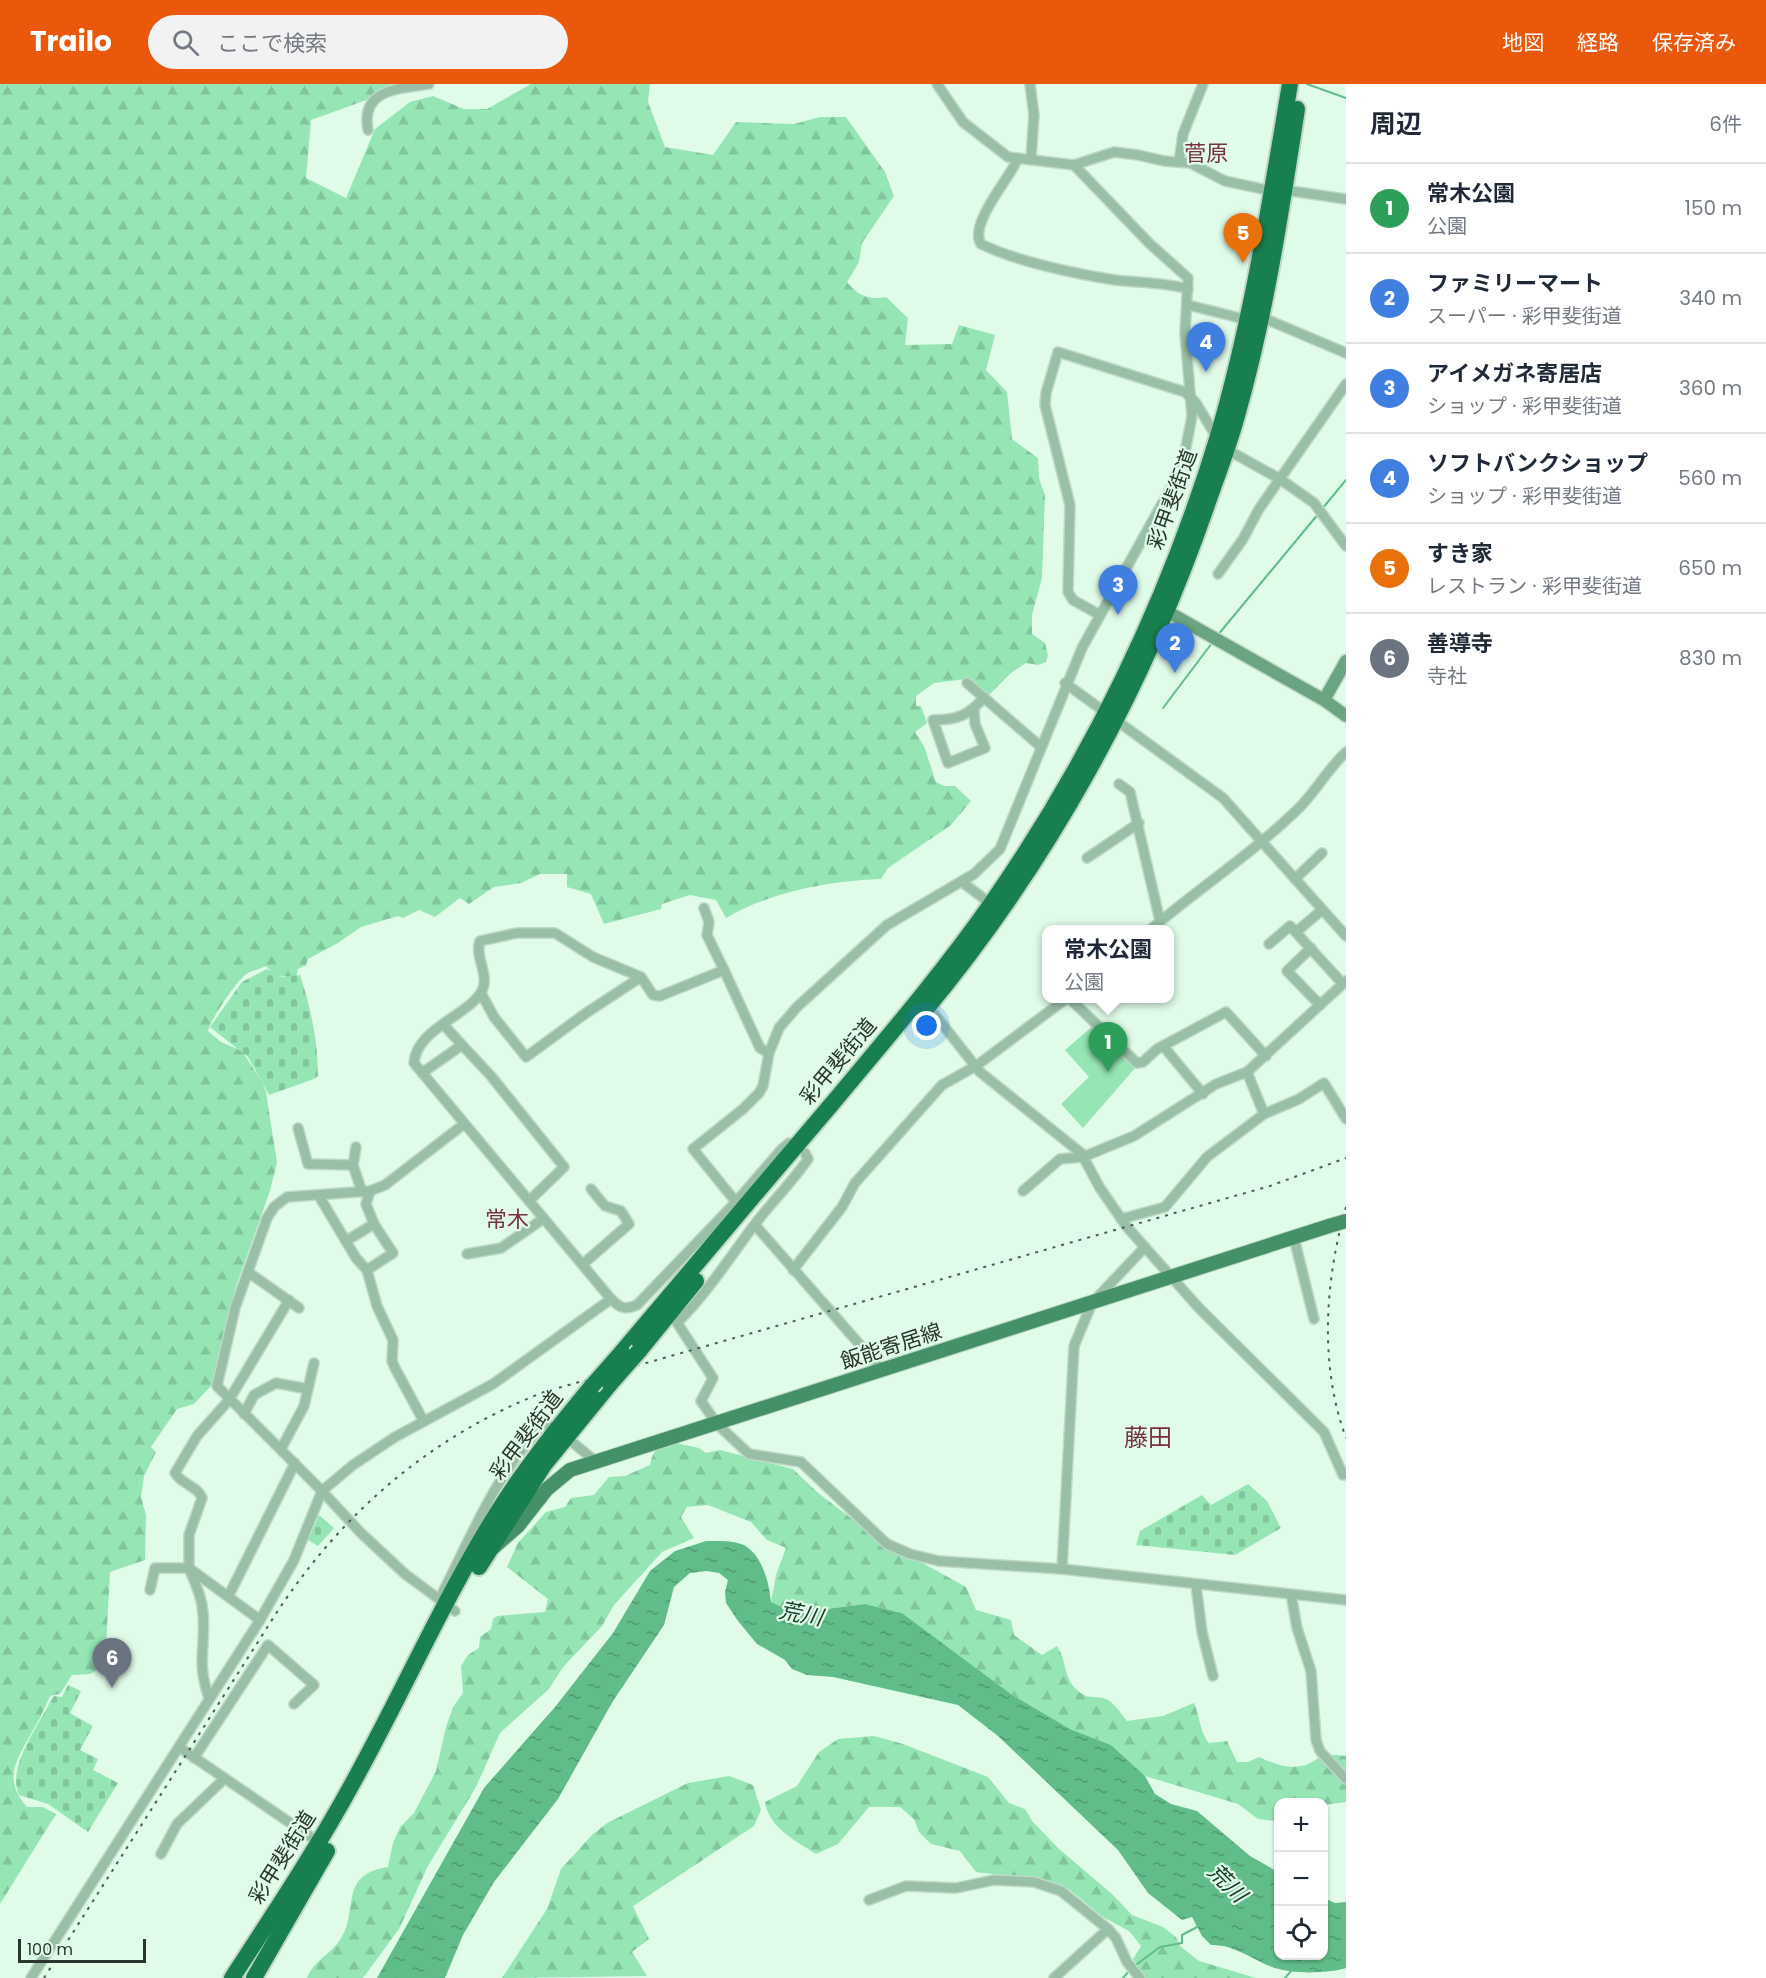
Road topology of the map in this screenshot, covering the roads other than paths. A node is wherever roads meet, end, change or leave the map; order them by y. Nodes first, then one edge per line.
1 (429, 84) edge
2 (937, 84) edge
3 (1030, 84) edge
4 (1203, 84) edge
5 (1290, 84) edge
6 (1301, 84) edge
7 (368, 130) dead end
8 (1018, 158) junction
9 (1031, 158) junction
10 (1179, 162) junction
11 (1074, 165) junction
12 (1278, 191) junction
13 (1346, 199) edge
14 (1188, 289) junction
15 (1188, 305) junction
16 (1255, 319) junction
17 (1346, 353) edge
18 (1346, 384) edge
19 (1191, 396) junction
20 (1222, 444) junction
21 (1280, 479) junction
22 (1346, 546) edge
23 (1218, 574) dead end
24 (1162, 608) junction
25 (1100, 615) junction
26 (1346, 661) edge
27 (967, 683) dead end
28 (1065, 683) junction
29 (984, 698) junction
30 (1324, 700) junction
31 (974, 710) junction
32 (1112, 715) junction
33 (1346, 716) edge
34 (1041, 747) junction
35 (1346, 752) edge
36 (1119, 784) dead end
37 (1139, 823) junction
38 (1263, 842) junction
39 (1322, 853) dead end
40 (1087, 858) dead end
41 (1295, 879) junction
42 (962, 882) junction
43 (991, 904) junction
44 (704, 908) dead end
45 (1322, 910) junction
46 (1160, 921) junction
47 (1156, 925) edge
48 (1296, 932) junction
49 (1346, 936) edge
50 (1269, 944) dead end
51 (1311, 948) junction
52 (724, 970) junction
53 (641, 977) junction
54 (1345, 982) edge
55 (481, 993) junction
56 (1063, 1003) edge
57 (1072, 1003) edge
58 (1320, 1005) junction
59 (928, 1006) junction
60 (443, 1024) junction
61 (462, 1045) junction
62 (1164, 1047) junction
63 (769, 1053) junction
64 (1266, 1056) junction
65 (976, 1066) junction
66 (1247, 1072) junction
67 (422, 1073) junction
68 (1203, 1094) junction
69 (1264, 1114) junction
70 (1346, 1119) edge
71 (464, 1125) junction
72 (298, 1128) dead end
73 (356, 1147) dead end
74 (802, 1148) junction
75 (1083, 1157) junction
76 (353, 1166) junction
77 (591, 1189) dead end
78 (1023, 1191) dead end
79 (366, 1192) junction
80 (319, 1196) junction
81 (529, 1201) junction
82 (736, 1202) junction
83 (543, 1219) junction
84 (1121, 1219) junction
85 (1346, 1221) edge
86 (374, 1224) junction
87 (755, 1225) junction
88 (1294, 1238) junction
89 (346, 1241) junction
90 (1145, 1247) junction
91 (467, 1254) dead end
92 (583, 1264) junction
93 (367, 1270) junction
94 (793, 1270) junction
95 (248, 1272) junction
96 (1173, 1278) junction
97 (611, 1299) junction
98 (289, 1300) junction
99 (1092, 1303) junction
100 (299, 1308) dead end
101 (1314, 1318) dead end
102 (314, 1363) dead end
103 (882, 1370) junction
104 (308, 1389) junction
105 (229, 1400) junction
106 (244, 1414) junction
107 (423, 1420) junction
108 (717, 1424) junction
109 (551, 1426) dead end
110 (571, 1441) dead end
111 (281, 1449) junction
112 (595, 1461) junction
113 (295, 1463) junction
114 (1346, 1473) edge
115 (322, 1491) junction
116 (483, 1548) junction
117 (189, 1568) junction
118 (1062, 1569) junction
119 (1196, 1585) junction
120 (150, 1590) dead end
121 (1291, 1594) junction
122 (229, 1595) junction
123 (1346, 1600) edge
124 (447, 1604) junction
125 (260, 1620) junction
126 (1213, 1676) dead end
127 (209, 1698) junction
128 (294, 1704) dead end
129 (179, 1747) junction
130 (194, 1758) junction
131 (224, 1779) junction
132 (1346, 1779) edge
133 (323, 1846) junction
134 (161, 1854) dead end
135 (296, 1890) junction
136 (868, 1900) dead end
137 (1108, 1929) junction
138 (31, 1978) edge
139 (232, 1978) edge
140 (242, 1978) edge
141 (254, 1978) edge
142 (1054, 1978) edge
143 (1140, 1978) edge

1 - 7 street
2 - 8 street
3 - 9 street
4 - 10 street
5 - 12 highway, 彩甲斐街道
6 - 12 highway, 彩甲斐街道
8 - 9 street
8 - 14 street
9 - 11 street
10 - 11 street
10 - 12 street
11 - 14 street
12 - 13 street
12 - 16 highway, 彩甲斐街道
14 - 15 street
15 - 16 street
15 - 19 street
16 - 17 street
16 - 20 highway, 彩甲斐街道
18 - 21 street
19 - 20 street
19 - 25 street
19 - 25 street
20 - 21 street
20 - 24 highway, 彩甲斐街道
21 - 22 street
21 - 23 street
24 - 30 street
24 - 32 highway, 彩甲斐街道
25 - 28 street
26 - 30 street
27 - 29 street
28 - 32 street
28 - 34 street
29 - 31 street
29 - 34 street
30 - 33 street
31 - 31 street
32 - 38 street
32 - 43 highway, 彩甲斐街道
32 - 59 highway, 彩甲斐街道
34 - 42 street
35 - 38 street
36 - 37 street
37 - 40 street
37 - 46 street
38 - 41 street
38 - 46 street
39 - 41 street
41 - 45 street
42 - 43 street
42 - 63 street
43 - 74 highway, 彩甲斐街道
44 - 52 street
45 - 48 street
45 - 49 street
46 - 47 street
48 - 50 street
48 - 51 street
51 - 54 street
51 - 58 street
52 - 53 street
52 - 63 street
53 - 55 street
53 - 55 street
54 - 58 street
55 - 60 street
56 - 65 street
57 - 62 street
58 - 64 street
59 - 65 street
59 - 74 highway, 彩甲斐街道
60 - 61 street
60 - 67 street
61 - 67 street
61 - 81 street
62 - 64 street
62 - 68 street
63 - 82 street
64 - 66 street
65 - 75 street
65 - 94 street
66 - 68 street
66 - 69 street
67 - 71 street
68 - 75 street
69 - 70 street
69 - 84 street
71 - 79 street
71 - 81 street
72 - 76 street
73 - 76 street
74 - 82 street
74 - 87 street
74 - 116 highway, 彩甲斐街道, bridge
74 - 116 highway, 彩甲斐街道, bridge
75 - 78 street
75 - 84 street
76 - 79 street
77 - 92 street
79 - 80 street
79 - 86 street
80 - 89 street
80 - 95 street
81 - 83 street
82 - 97 street
83 - 91 street
83 - 92 street
84 - 90 street
85 - 88 main road, 飯能寄居線, bridge
86 - 89 street
86 - 93 street
87 - 94 street
87 - 108 street
88 - 96 main road, 飯能寄居線
88 - 101 street
89 - 93 street
90 - 96 street
90 - 99 street
92 - 97 street
93 - 107 street
94 - 103 street
95 - 98 street
95 - 105 street
96 - 99 main road, 飯能寄居線
96 - 114 street
97 - 107 street
98 - 100 street
98 - 105 street
99 - 103 main road, 飯能寄居線
99 - 118 street
102 - 104 street
103 - 108 main road, 飯能寄居線
104 - 106 street
104 - 111 street
105 - 106 street
105 - 117 street
106 - 111 street
107 - 115 street
108 - 112 main road, 飯能寄居線
108 - 118 street
109 - 124 street
110 - 112 street
111 - 113 street
112 - 116 main road, 飯能寄居線
113 - 115 street
113 - 122 street
115 - 124 street
115 - 125 street
116 - 124 highway, 彩甲斐街道
117 - 120 street
117 - 122 street
117 - 127 street
118 - 119 street
119 - 121 street
119 - 126 street
121 - 123 street
121 - 132 street
122 - 125 street
124 - 133 highway, 彩甲斐街道
125 - 127 street
127 - 129 street
128 - 130 street
129 - 130 street
129 - 138 street
130 - 131 street
131 - 133 street
131 - 134 street
133 - 135 highway, 彩甲斐街道
135 - 139 highway, 彩甲斐街道
135 - 140 highway
135 - 141 highway, 彩甲斐街道
136 - 137 street
137 - 142 street
137 - 143 street

